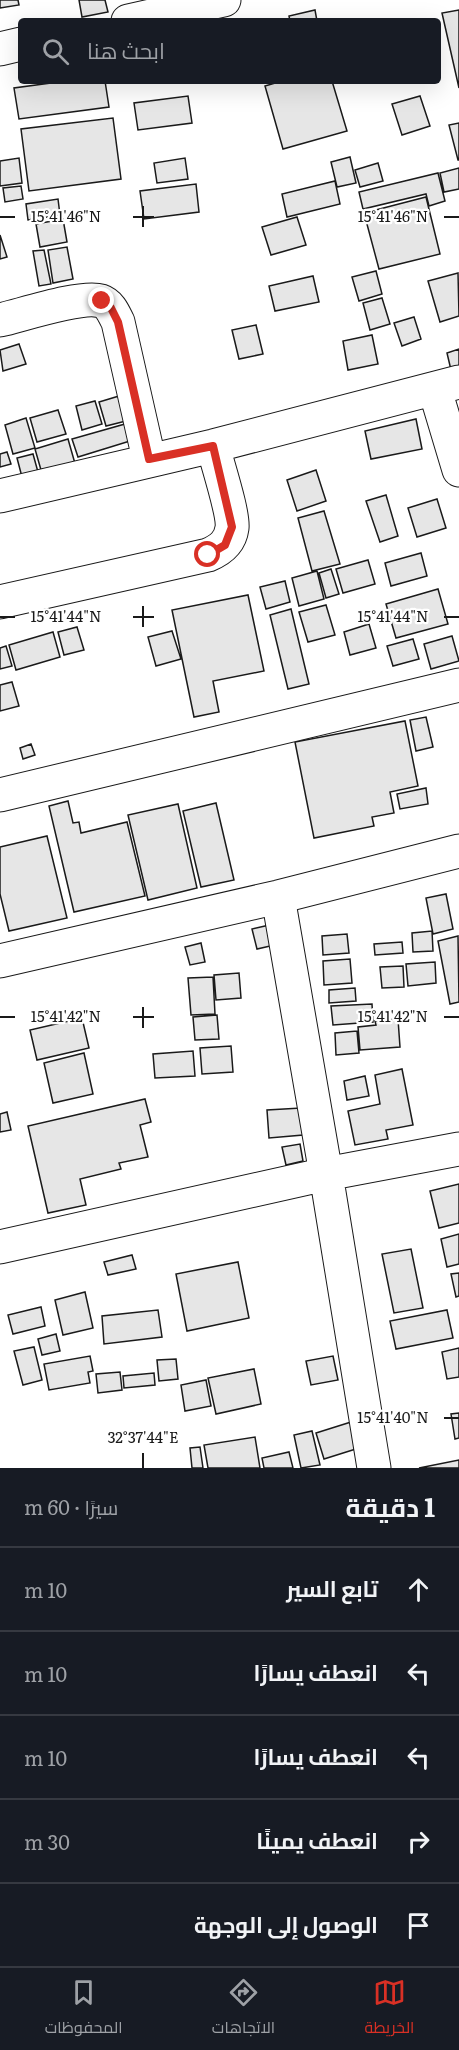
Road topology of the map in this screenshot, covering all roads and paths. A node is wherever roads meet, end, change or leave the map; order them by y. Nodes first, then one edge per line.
1 (224, 0) edge
2 (141, 12) edge
3 (18, 45) edge
4 (0, 49) edge
5 (0, 320) edge
6 (447, 386) edge
7 (213, 446) junction
8 (149, 459) junction
9 (459, 470) edge
10 (0, 496) edge
11 (0, 602) edge
12 (459, 685) edge
13 (0, 795) edge
14 (459, 851) edge
15 (278, 897) junction
16 (0, 962) edge
17 (459, 1149) edge
18 (326, 1174) junction
19 (0, 1247) edge
20 (374, 1468) edge

1 - 2 street
3 - 4 street
5 - 8 street
6 - 7 street
6 - 9 street
7 - 8 street
7 - 11 street
8 - 10 street
12 - 13 street
14 - 15 street
15 - 16 street
15 - 18 street
17 - 18 street
18 - 19 street
18 - 20 street

